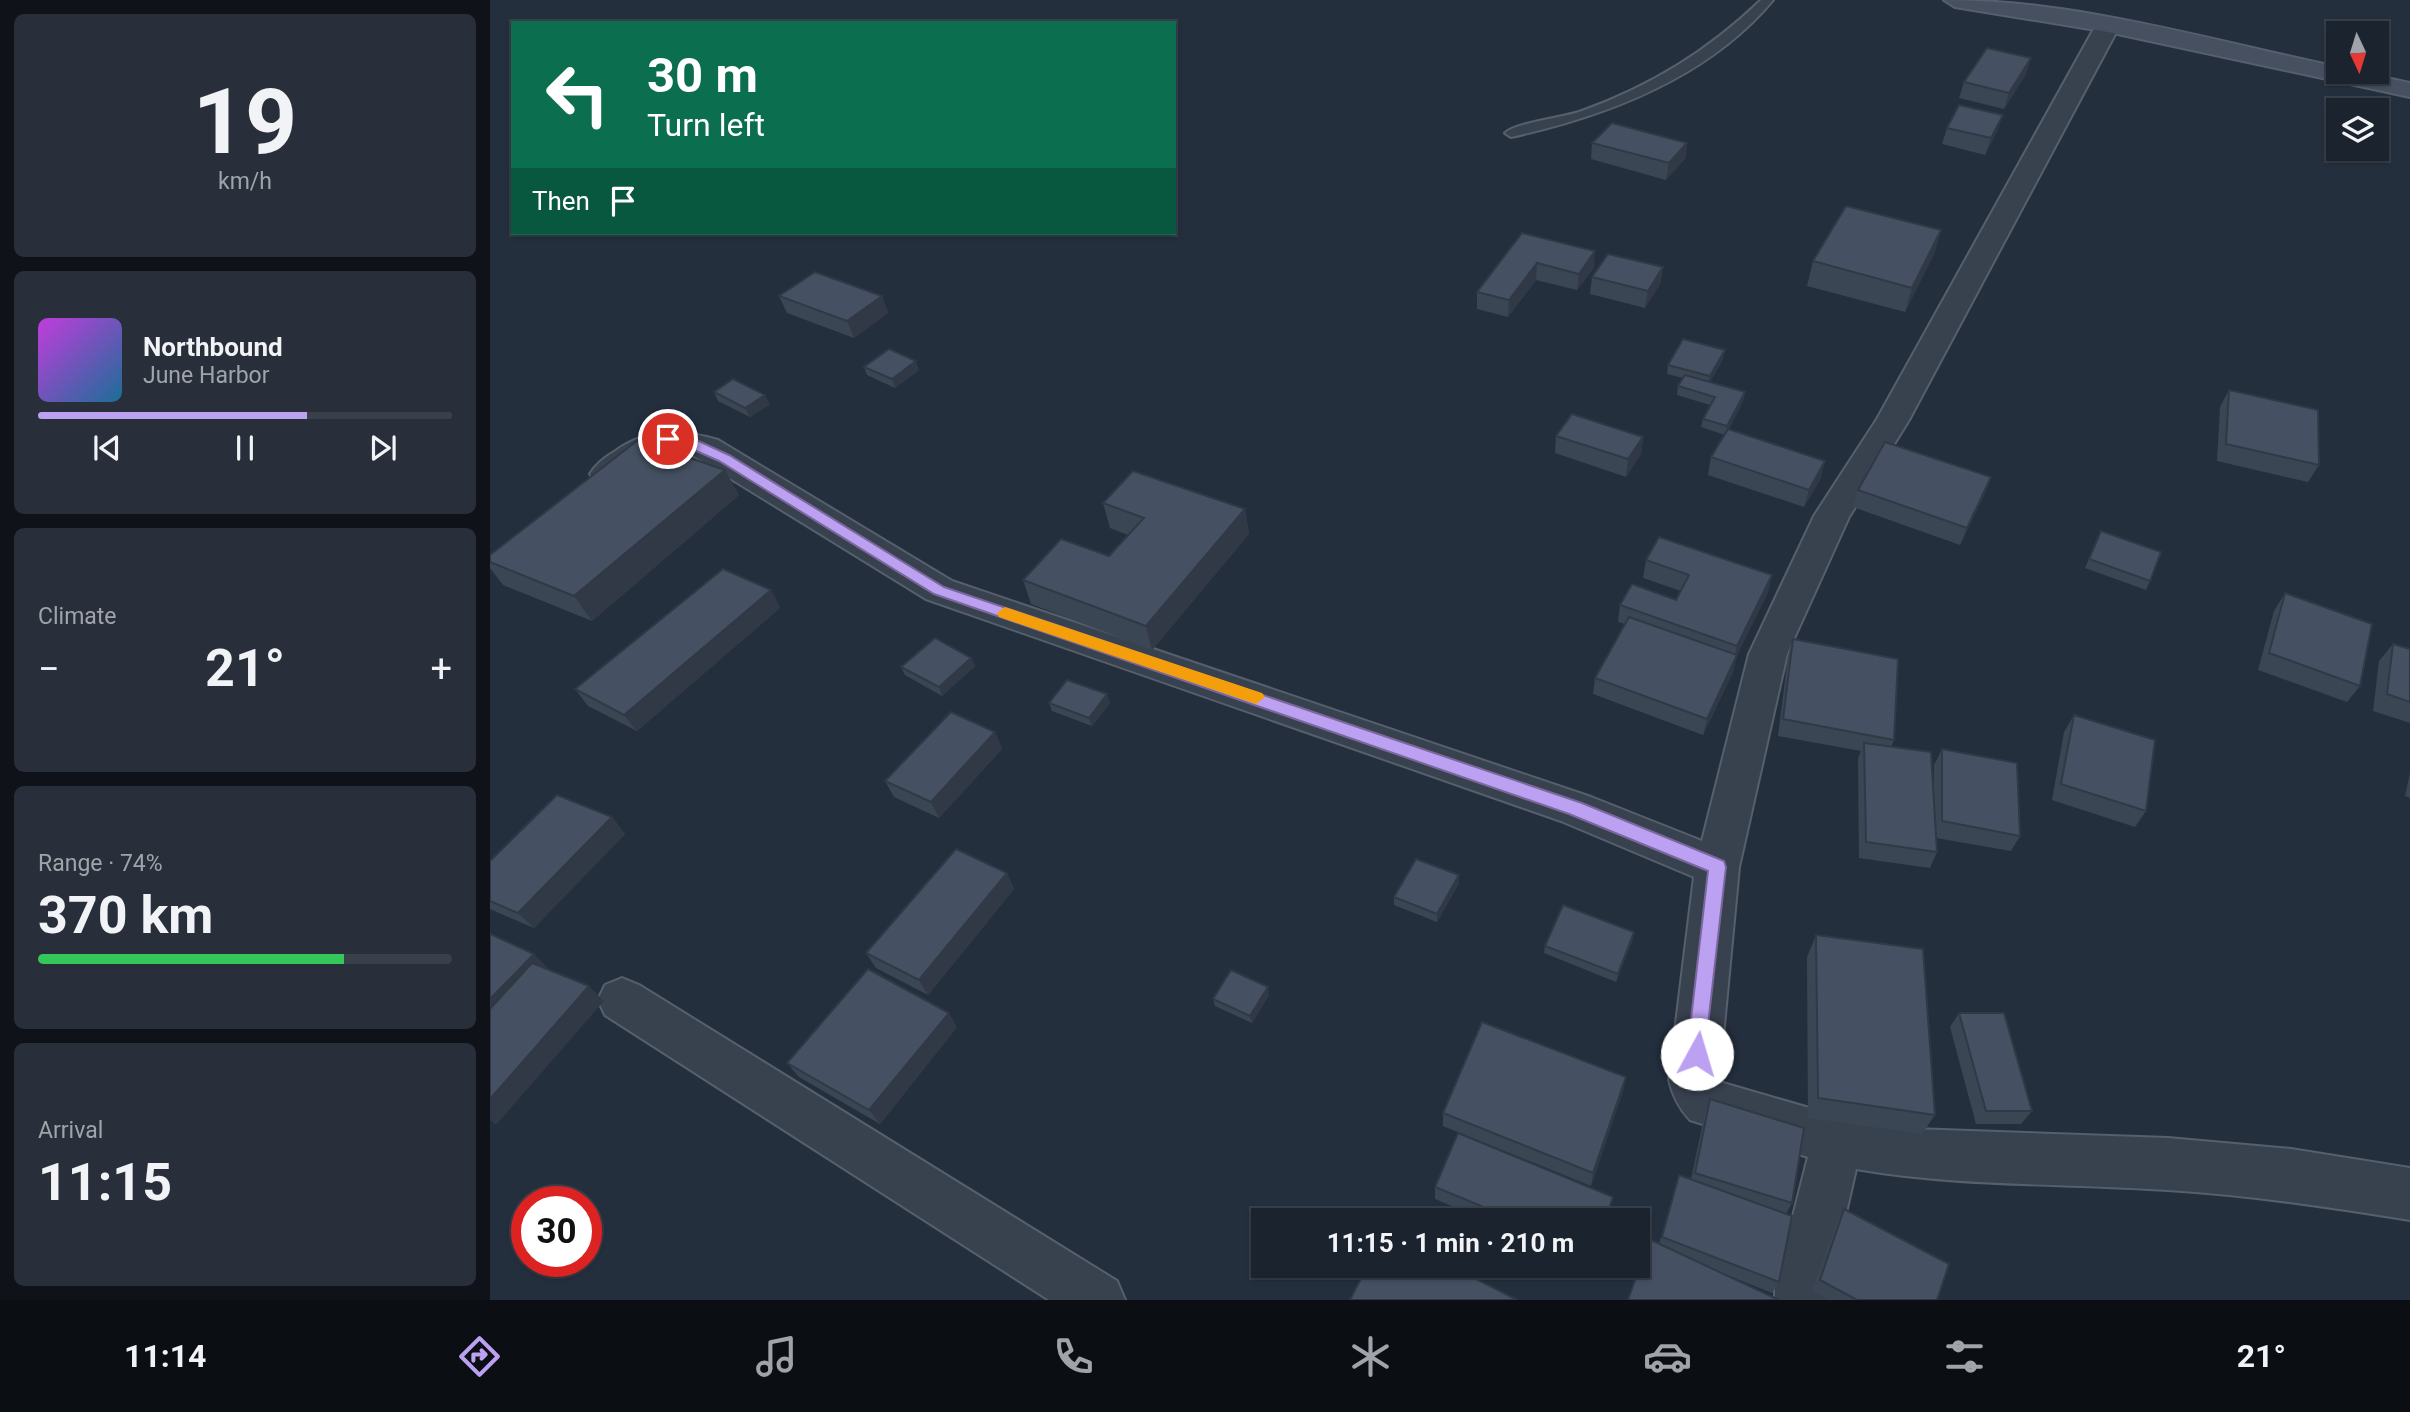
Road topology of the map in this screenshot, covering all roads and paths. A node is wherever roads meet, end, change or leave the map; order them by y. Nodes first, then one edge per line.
1 (1767, 0) edge
2 (1955, 0) edge
3 (2108, 25) junction
4 (2410, 90) edge
5 (1511, 133) dead end
6 (575, 499) edge
7 (1717, 867) junction
8 (622, 1000) dead end
9 (1837, 1141) junction
10 (2410, 1194) edge
11 (1098, 1300) edge
12 (1802, 1300) edge

1 - 5 lane
2 - 3 street
3 - 4 street
3 - 7 street
6 - 7 street
7 - 9 street
8 - 11 street
9 - 10 street
9 - 12 street

